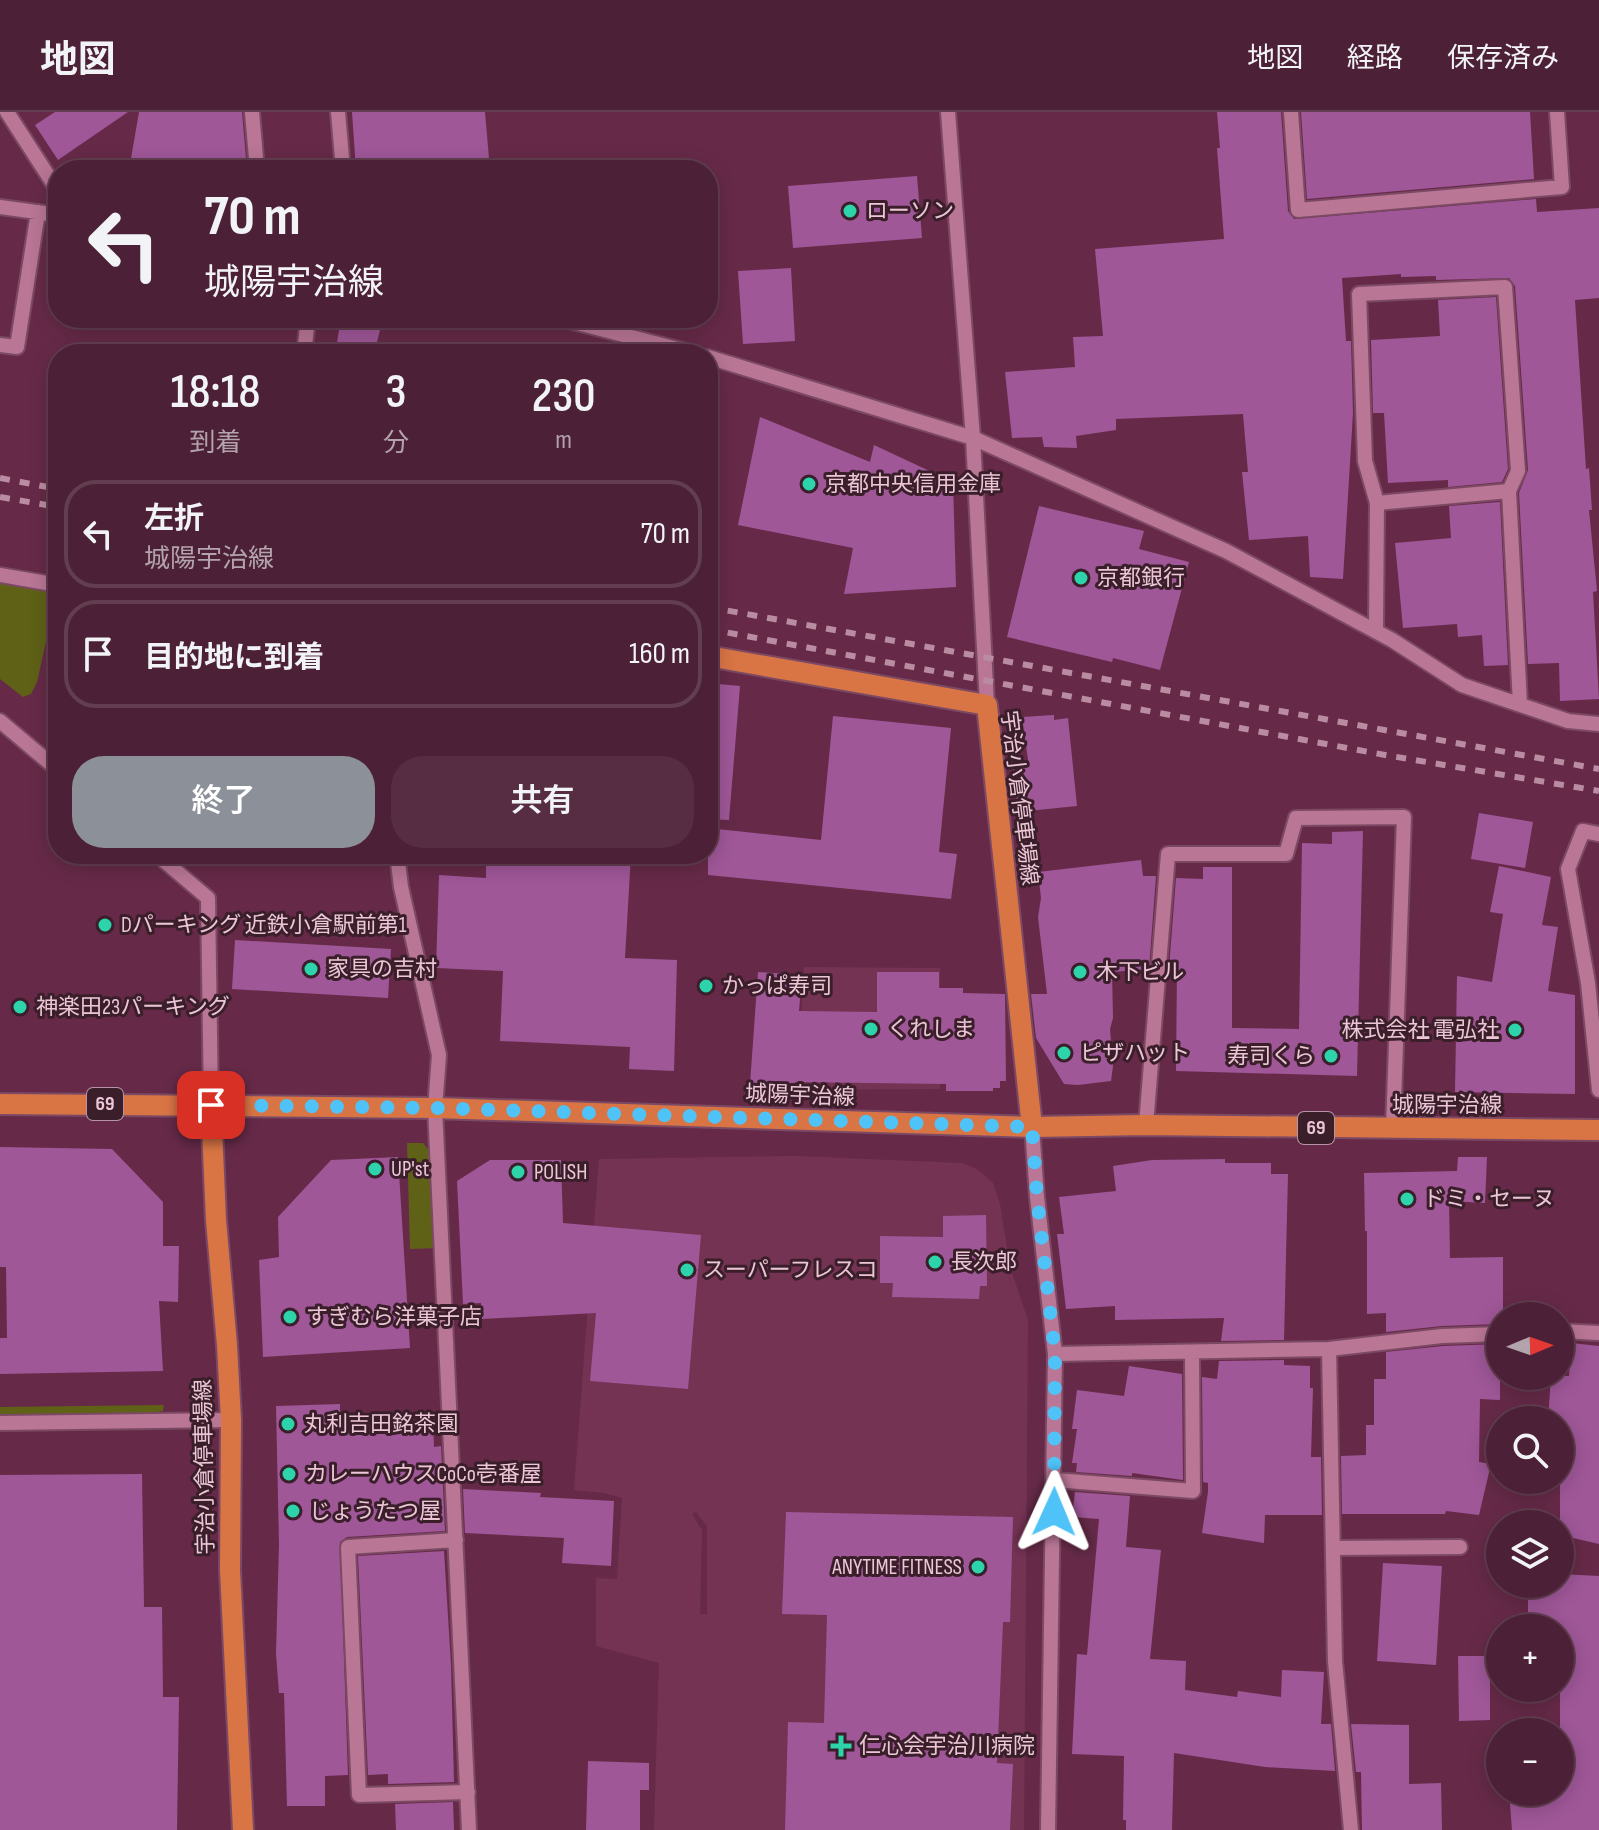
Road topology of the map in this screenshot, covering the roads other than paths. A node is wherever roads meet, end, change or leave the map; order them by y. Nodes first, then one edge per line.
1 (26, 112) edge
2 (252, 112) edge
3 (338, 112) edge
4 (948, 112) edge
5 (1291, 112) edge
6 (1557, 112) edge
7 (10, 116) edge
8 (256, 160) edge
9 (342, 160) edge
10 (48, 175) edge
11 (0, 207) edge
12 (38, 212) junction
13 (48, 214) edge
14 (597, 328) edge
15 (658, 344) edge
16 (0, 345) edge
17 (718, 360) edge
18 (973, 438) junction
19 (1509, 491) junction
20 (1377, 503) junction
21 (0, 575) edge
22 (48, 583) edge
23 (1376, 631) junction
24 (718, 658) edge
25 (1520, 704) junction
26 (987, 705) junction
27 (0, 721) edge
28 (1599, 724) edge
29 (48, 762) edge
30 (1599, 834) edge
31 (168, 864) edge
32 (398, 864) edge
33 (1599, 1090) edge
34 (0, 1104) edge
35 (211, 1105) junction
36 (435, 1108) junction
37 (1146, 1125) junction
38 (1032, 1127) junction
39 (1393, 1129) junction
40 (1599, 1130) edge
41 (1574, 1332) edge
42 (1599, 1333) edge
43 (1486, 1334) edge
44 (1329, 1349) junction
45 (1192, 1353) junction
46 (1055, 1354) junction
47 (231, 1420) junction
48 (0, 1423) edge
49 (1055, 1480) junction
50 (456, 1540) junction
51 (1460, 1547) dead end
52 (1333, 1548) junction
53 (468, 1792) junction
54 (243, 1830) edge
55 (469, 1830) edge
56 (1048, 1830) edge
57 (1351, 1830) edge

1 - 7 street
2 - 8 street
3 - 9 street
4 - 18 street
5 - 6 street
7 - 10 street
11 - 12 street
12 - 13 street
12 - 16 street
14 - 15 street
17 - 18 street
18 - 23 street
18 - 26 street
19 - 20 street
19 - 20 street
19 - 25 street
20 - 23 street
21 - 22 street
23 - 25 street
24 - 26 main road, 宇治小倉停車場線
25 - 28 street
26 - 38 main road, 宇治小倉停車場線
27 - 29 street
30 - 33 street
31 - 35 street
32 - 36 street
34 - 35 main road, 城陽宇治線 / 69
35 - 36 main road, 城陽宇治線 / 69
35 - 47 main road, 宇治小倉停車場線
36 - 38 main road, 城陽宇治線 / 69
36 - 50 street
37 - 38 main road, 城陽宇治線 / 69
37 - 39 main road, 城陽宇治線 / 69
37 - 39 street
38 - 46 street
39 - 40 main road, 城陽宇治線 / 69
41 - 42 street
43 - 44 street
44 - 45 street
44 - 52 street
45 - 46 street
45 - 49 street
46 - 49 street
47 - 48 street
47 - 54 main road, 宇治小倉停車場線
49 - 56 street
50 - 53 street
50 - 53 street
51 - 52 street
52 - 57 street
53 - 55 street

